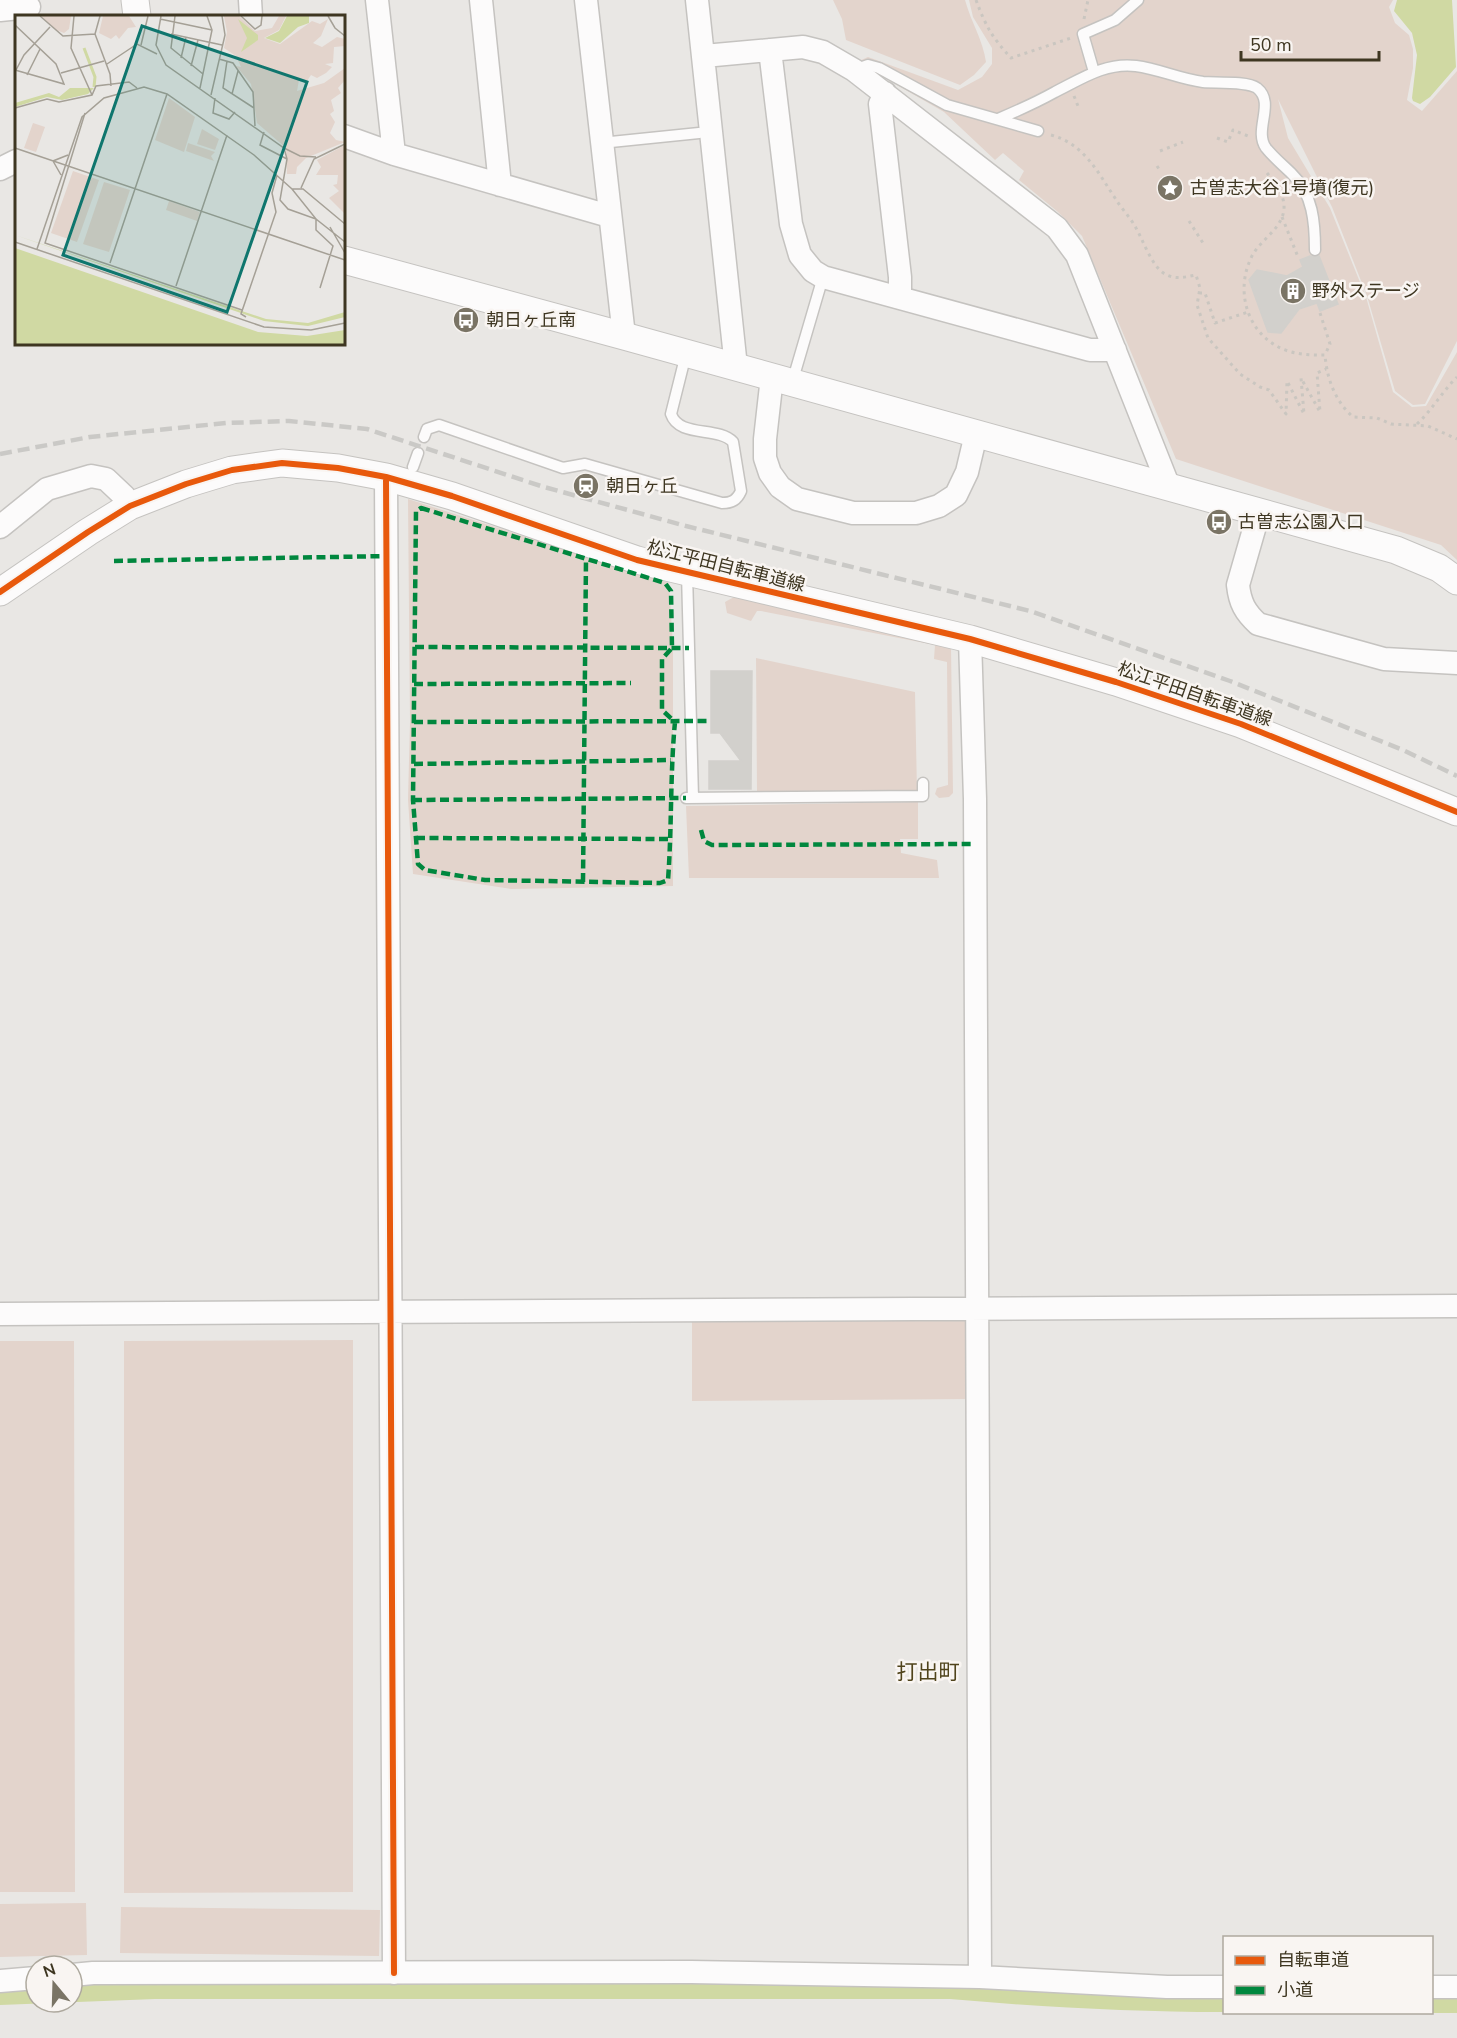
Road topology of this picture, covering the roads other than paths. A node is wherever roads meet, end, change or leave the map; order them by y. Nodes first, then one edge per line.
1 (135, 0) edge
2 (250, 0) edge
3 (377, 0) edge
4 (481, 0) edge
5 (586, 0) edge
6 (697, 0) edge
7 (1138, 0) edge
8 (29, 8) edge
9 (0, 10) edge
10 (137, 15) edge
11 (251, 15) edge
12 (770, 50) junction
13 (704, 56) junction
14 (854, 70) junction
15 (1094, 72) junction
16 (885, 93) junction
17 (998, 119) junction
18 (1038, 131) road end
19 (699, 133) dead end
20 (345, 135) edge
21 (602, 143) junction
22 (394, 154) junction
23 (15, 162) edge
24 (0, 169) edge
25 (500, 185) junction
26 (609, 216) junction
27 (1315, 250) dead end
28 (345, 260) edge
29 (823, 277) junction
30 (900, 297) junction
31 (624, 336) junction
32 (1115, 350) junction
33 (686, 353) junction
34 (736, 367) junction
35 (784, 373) junction
36 (976, 434) junction
37 (424, 437) dead end
38 (418, 453) dead end
39 (413, 467) dead end
40 (386, 477) junction
41 (1169, 487) junction
42 (130, 506) junction
43 (1259, 512) junction
44 (0, 527) edge
45 (687, 573) junction
46 (1457, 581) edge
47 (0, 592) edge
48 (970, 639) junction
49 (1457, 663) edge
50 (923, 783) dead end
51 (1457, 813) edge
52 (1457, 1306) edge
53 (976, 1309) junction
54 (391, 1311) junction
55 (0, 1314) edge
56 (394, 1973) junction
57 (84, 1974) edge
58 (980, 1977) junction
59 (24, 1979) edge
60 (0, 1981) edge
61 (1457, 1986) edge
62 (1223, 1987) edge
63 (1433, 1987) edge

1 - 10 street
2 - 11 street
3 - 22 street
4 - 25 street
5 - 21 street
6 - 13 street
7 - 15 lane
8 - 9 street
12 - 13 street
12 - 14 street
12 - 29 street
13 - 34 street
14 - 16 street
14 - 17 lane
15 - 17 lane
15 - 27 lane
16 - 30 street
16 - 32 street
17 - 18 lane
19 - 21 lane
20 - 22 street
21 - 26 street
22 - 25 street
23 - 24 street
25 - 26 street
26 - 31 street
28 - 31 street
29 - 30 street
29 - 35 lane
30 - 32 street
31 - 33 street
32 - 41 street
33 - 34 street
33 - 37 lane
34 - 35 street
35 - 36 street
35 - 36 street
36 - 41 street
38 - 39 lane
40 - 42 street, 松江平田自転車道線
40 - 45 street, 松江平田自転車道線
40 - 54 street
41 - 43 street
42 - 44 street
42 - 47 street, 松江平田自転車道線
43 - 46 street
43 - 49 street
45 - 48 street, 松江平田自転車道線
45 - 50 lane
48 - 51 street, 松江平田自転車道線
48 - 53 street
52 - 53 street
53 - 54 street
53 - 58 street
54 - 55 street
54 - 56 street
56 - 57 street
56 - 58 street
58 - 62 street
59 - 60 street
61 - 63 street

